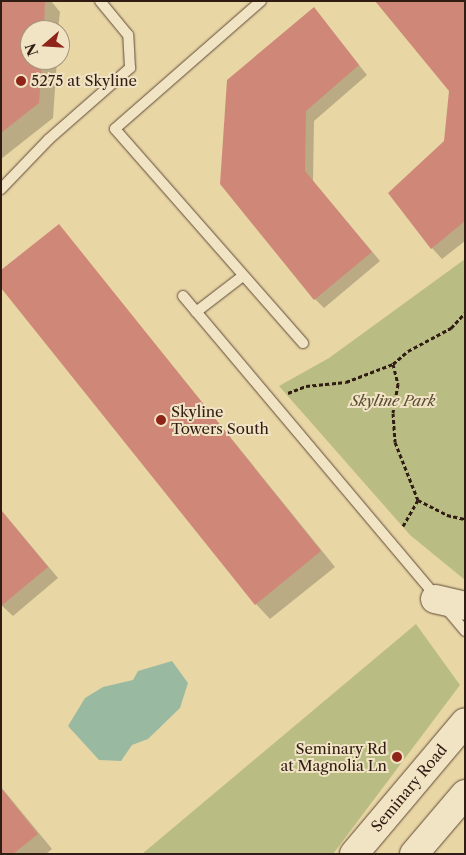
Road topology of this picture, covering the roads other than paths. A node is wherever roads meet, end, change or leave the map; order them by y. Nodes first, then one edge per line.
1 (100, 1) edge
2 (261, 1) edge
3 (1, 189) edge
4 (243, 276) junction
5 (183, 296) dead end
6 (196, 312) junction
7 (303, 343) dead end
8 (435, 599) junction
9 (465, 606) edge
10 (465, 631) edge
11 (465, 722) edge
12 (465, 794) edge
13 (362, 851) edge
14 (414, 854) edge

1 - 3 lane
2 - 4 lane
4 - 6 lane
4 - 7 lane
5 - 6 lane
6 - 8 lane
8 - 9 main road
8 - 10 lane
11 - 13 main road, Seminary Road
12 - 14 main road

